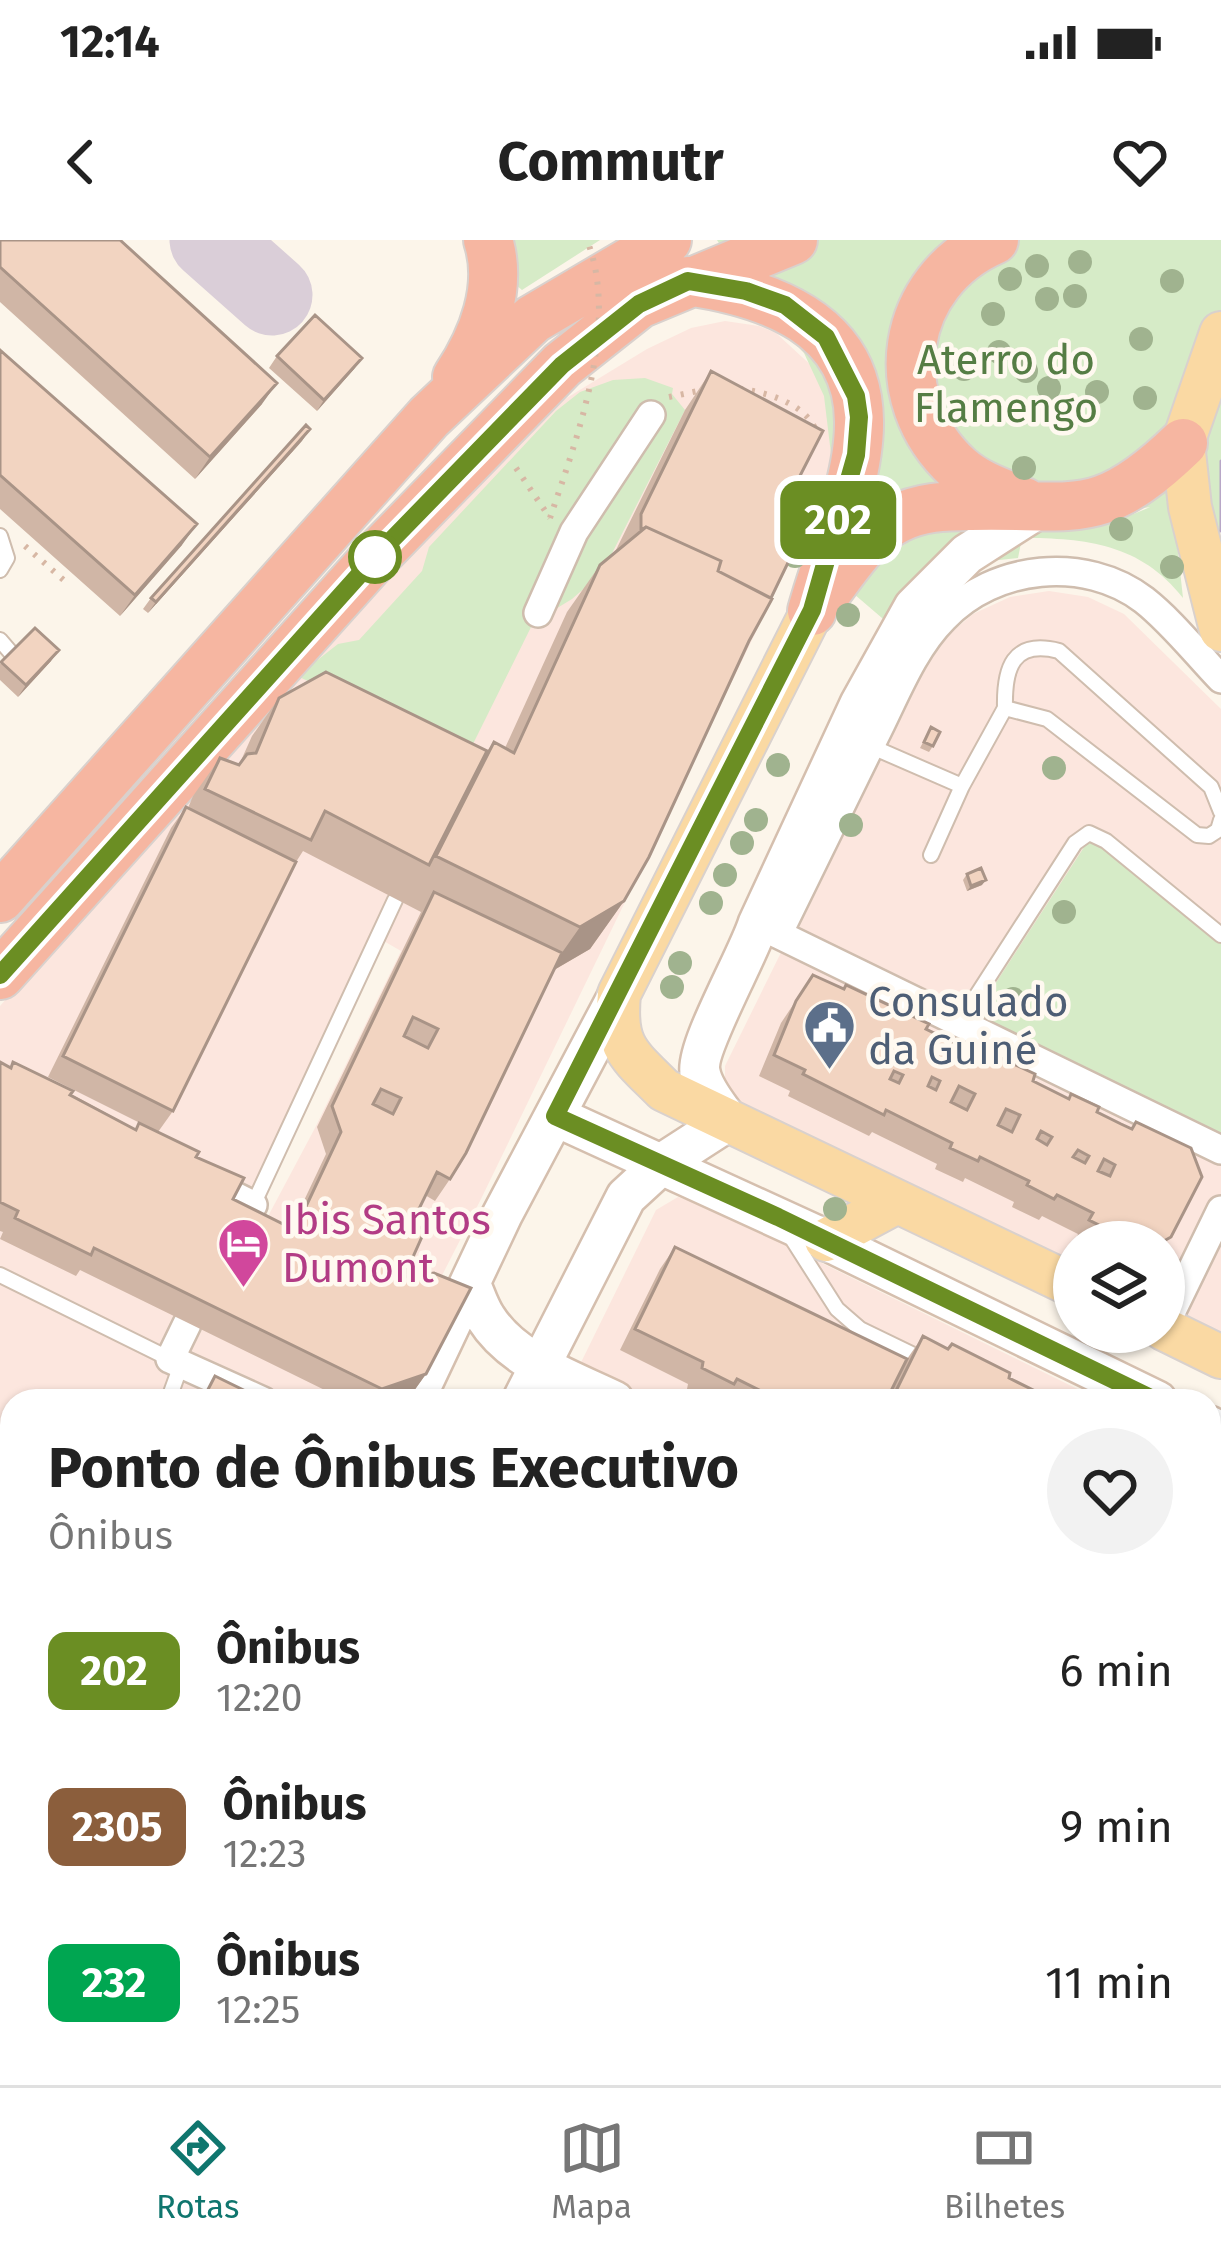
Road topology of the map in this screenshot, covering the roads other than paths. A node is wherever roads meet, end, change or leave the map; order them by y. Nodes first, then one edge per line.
1 (488, 240) edge
2 (793, 240) edge
3 (994, 240) edge
4 (678, 261) edge
5 (1221, 333) edge
6 (651, 415) road end
7 (429, 417) junction
8 (1184, 443) junction
9 (1039, 508) junction
10 (0, 536) edge
11 (0, 570) edge
12 (812, 610) junction
13 (538, 613) dead end
14 (1221, 630) edge
15 (0, 640) edge
16 (12, 654) edge
17 (1221, 679) edge
18 (1005, 708) junction
19 (870, 746) junction
20 (962, 786) junction
21 (1221, 816) edge
22 (932, 855) dead end
23 (0, 898) edge
24 (395, 900) edge
25 (768, 929) junction
26 (1221, 935) edge
27 (0, 975) edge
28 (619, 994) junction
29 (959, 1022) junction
30 (555, 1116) junction
31 (728, 1121) junction
32 (1221, 1150) edge
33 (169, 1162) edge
34 (662, 1163) junction
35 (897, 1202) junction
36 (253, 1204) junction
37 (1221, 1210) edge
38 (778, 1217) junction
39 (239, 1232) edge
40 (826, 1240) junction
41 (0, 1275) edge
42 (1053, 1276) edge
43 (470, 1283) junction
44 (1185, 1285) edge
45 (193, 1327) edge
46 (1185, 1339) edge
47 (1221, 1357) edge
48 (175, 1362) junction
49 (541, 1366) junction
50 (944, 1370) edge
51 (170, 1389) edge
52 (236, 1389) edge
53 (420, 1389) edge
54 (529, 1389) edge
55 (589, 1389) edge
56 (1132, 1389) edge

1 - 7 highway
2 - 4 highway
3 - 9 highway
4 - 7 highway
4 - 12 highway
4 - 27 highway
5 - 8 main road
6 - 13 street
7 - 23 highway
8 - 9 highway
8 - 14 main road
9 - 12 highway
9 - 25 street
10 - 11 lane
12 - 28 main road
15 - 16 lane
17 - 19 street
18 - 20 lane
18 - 21 lane
18 - 21 lane
19 - 20 lane
19 - 25 street
20 - 22 lane
24 - 36 lane
25 - 29 street
25 - 31 street
26 - 29 lane
28 - 30 street
28 - 31 main road
29 - 32 street
30 - 34 street
30 - 43 street
31 - 34 street
31 - 35 main road
33 - 36 street
34 - 38 street
34 - 49 street
35 - 40 main road
35 - 42 main road
36 - 39 street
37 - 44 street
38 - 40 street
38 - 50 lane
40 - 56 street
41 - 48 lane
43 - 49 street
43 - 53 street
45 - 48 street
46 - 47 main road
48 - 51 lane
48 - 52 street
49 - 54 street
49 - 55 street

